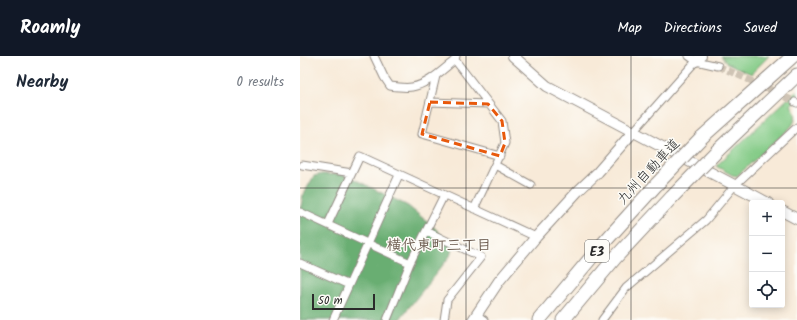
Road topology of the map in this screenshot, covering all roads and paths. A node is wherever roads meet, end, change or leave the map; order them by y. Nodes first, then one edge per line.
1 (374, 56) edge
2 (513, 56) edge
3 (780, 56) edge
4 (793, 56) edge
5 (456, 58) edge
6 (696, 58) edge
7 (718, 66) tunnel mouth
8 (797, 75) edge
9 (436, 76) junction
10 (430, 102) junction
11 (488, 104) junction
12 (797, 127) edge
13 (633, 132) junction
14 (701, 138) junction
15 (500, 156) junction
16 (302, 165) dead end
17 (495, 165) junction
18 (352, 173) junction
19 (399, 174) junction
20 (735, 185) junction
21 (531, 186) dead end
22 (444, 195) junction
23 (762, 200) edge
24 (474, 209) junction
25 (300, 212) edge
26 (785, 213) edge
27 (797, 219) edge
28 (328, 224) junction
29 (426, 231) junction
30 (536, 237) junction
31 (368, 243) junction
32 (300, 263) edge
33 (410, 263) junction
34 (349, 285) junction
35 (478, 318) edge
36 (333, 320) edge
37 (387, 320) edge
38 (444, 320) edge
39 (539, 320) edge
40 (563, 320) edge
41 (602, 320) edge

1 - 9 street
2 - 13 street
3 - 14 highway
4 - 14 highway, 九州自動車道 / E3
5 - 9 street
5 - 11 street
6 - 7 street
6 - 13 street
8 - 40 highway, E3, bridge
9 - 10 street
10 - 11 street
10 - 15 street
11 - 15 street
12 - 20 street
13 - 20 street
13 - 30 street
14 - 39 highway, 九州自動車道 / E3, bridge
15 - 17 street
16 - 18 street
17 - 21 street
17 - 24 street
18 - 19 street
18 - 28 street
19 - 22 street
19 - 31 street
20 - 23 street
20 - 41 street
22 - 24 street
22 - 29 street
24 - 30 street
25 - 28 street
26 - 27 street
28 - 31 street
29 - 33 street
29 - 38 street
30 - 35 street
31 - 33 street
31 - 34 street
32 - 34 street
33 - 37 street
34 - 36 street

